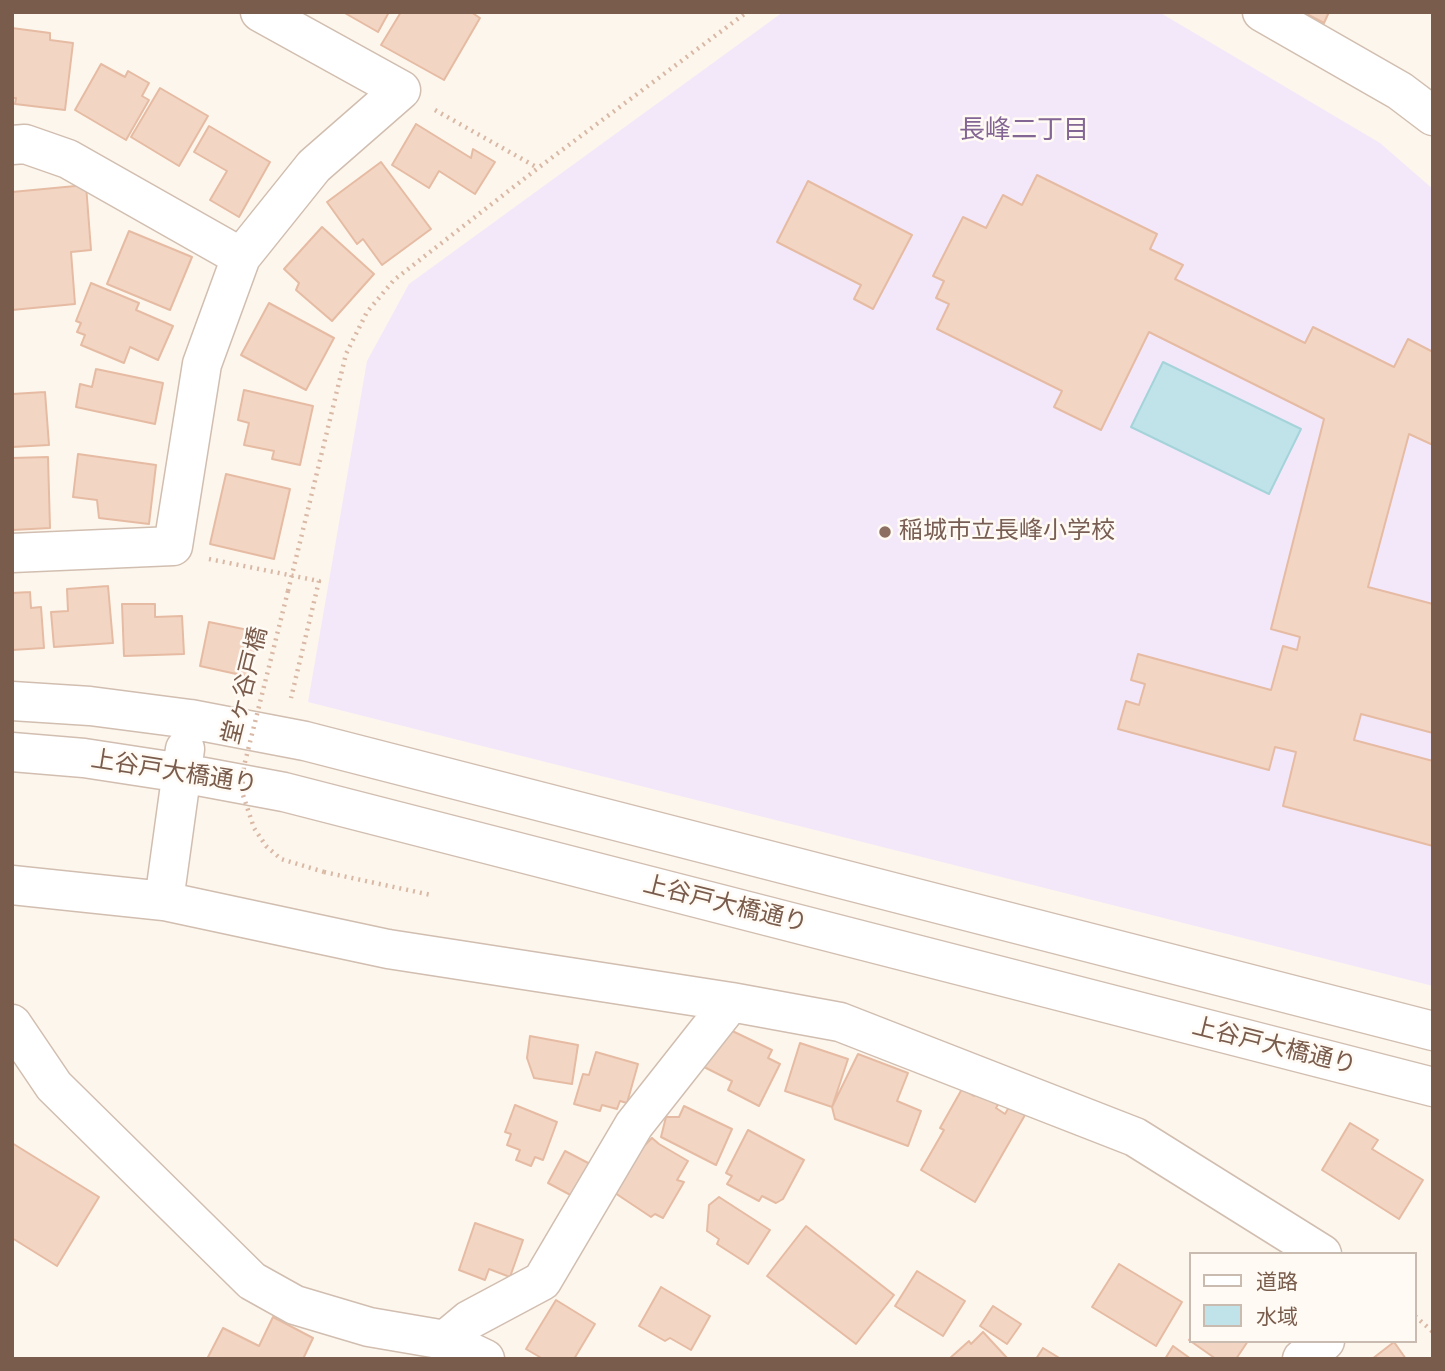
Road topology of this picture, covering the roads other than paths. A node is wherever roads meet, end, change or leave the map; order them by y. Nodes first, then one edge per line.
1 (260, 12) edge
2 (1262, 12) edge
3 (1433, 116) edge
4 (12, 145) edge
5 (241, 257) junction
6 (12, 553) edge
7 (12, 701) edge
8 (190, 719) junction
9 (12, 752) edge
10 (181, 773) junction
11 (12, 885) edge
12 (164, 901) junction
13 (731, 1002) junction
14 (12, 1024) edge
15 (1433, 1031) edge
16 (1433, 1087) edge
17 (1319, 1252) edge
18 (445, 1340) junction
19 (1322, 1343) edge
20 (485, 1359) edge
21 (1302, 1359) edge

1 - 5 street
2 - 3 street
4 - 5 street
5 - 6 street
7 - 8 street
8 - 10 street
8 - 15 street
9 - 10 street, 上谷戸大橋通り
10 - 12 street
10 - 16 street, 上谷戸大橋通り
11 - 12 street
12 - 13 street
13 - 17 street
13 - 18 street
14 - 18 street
18 - 20 street
19 - 21 street

